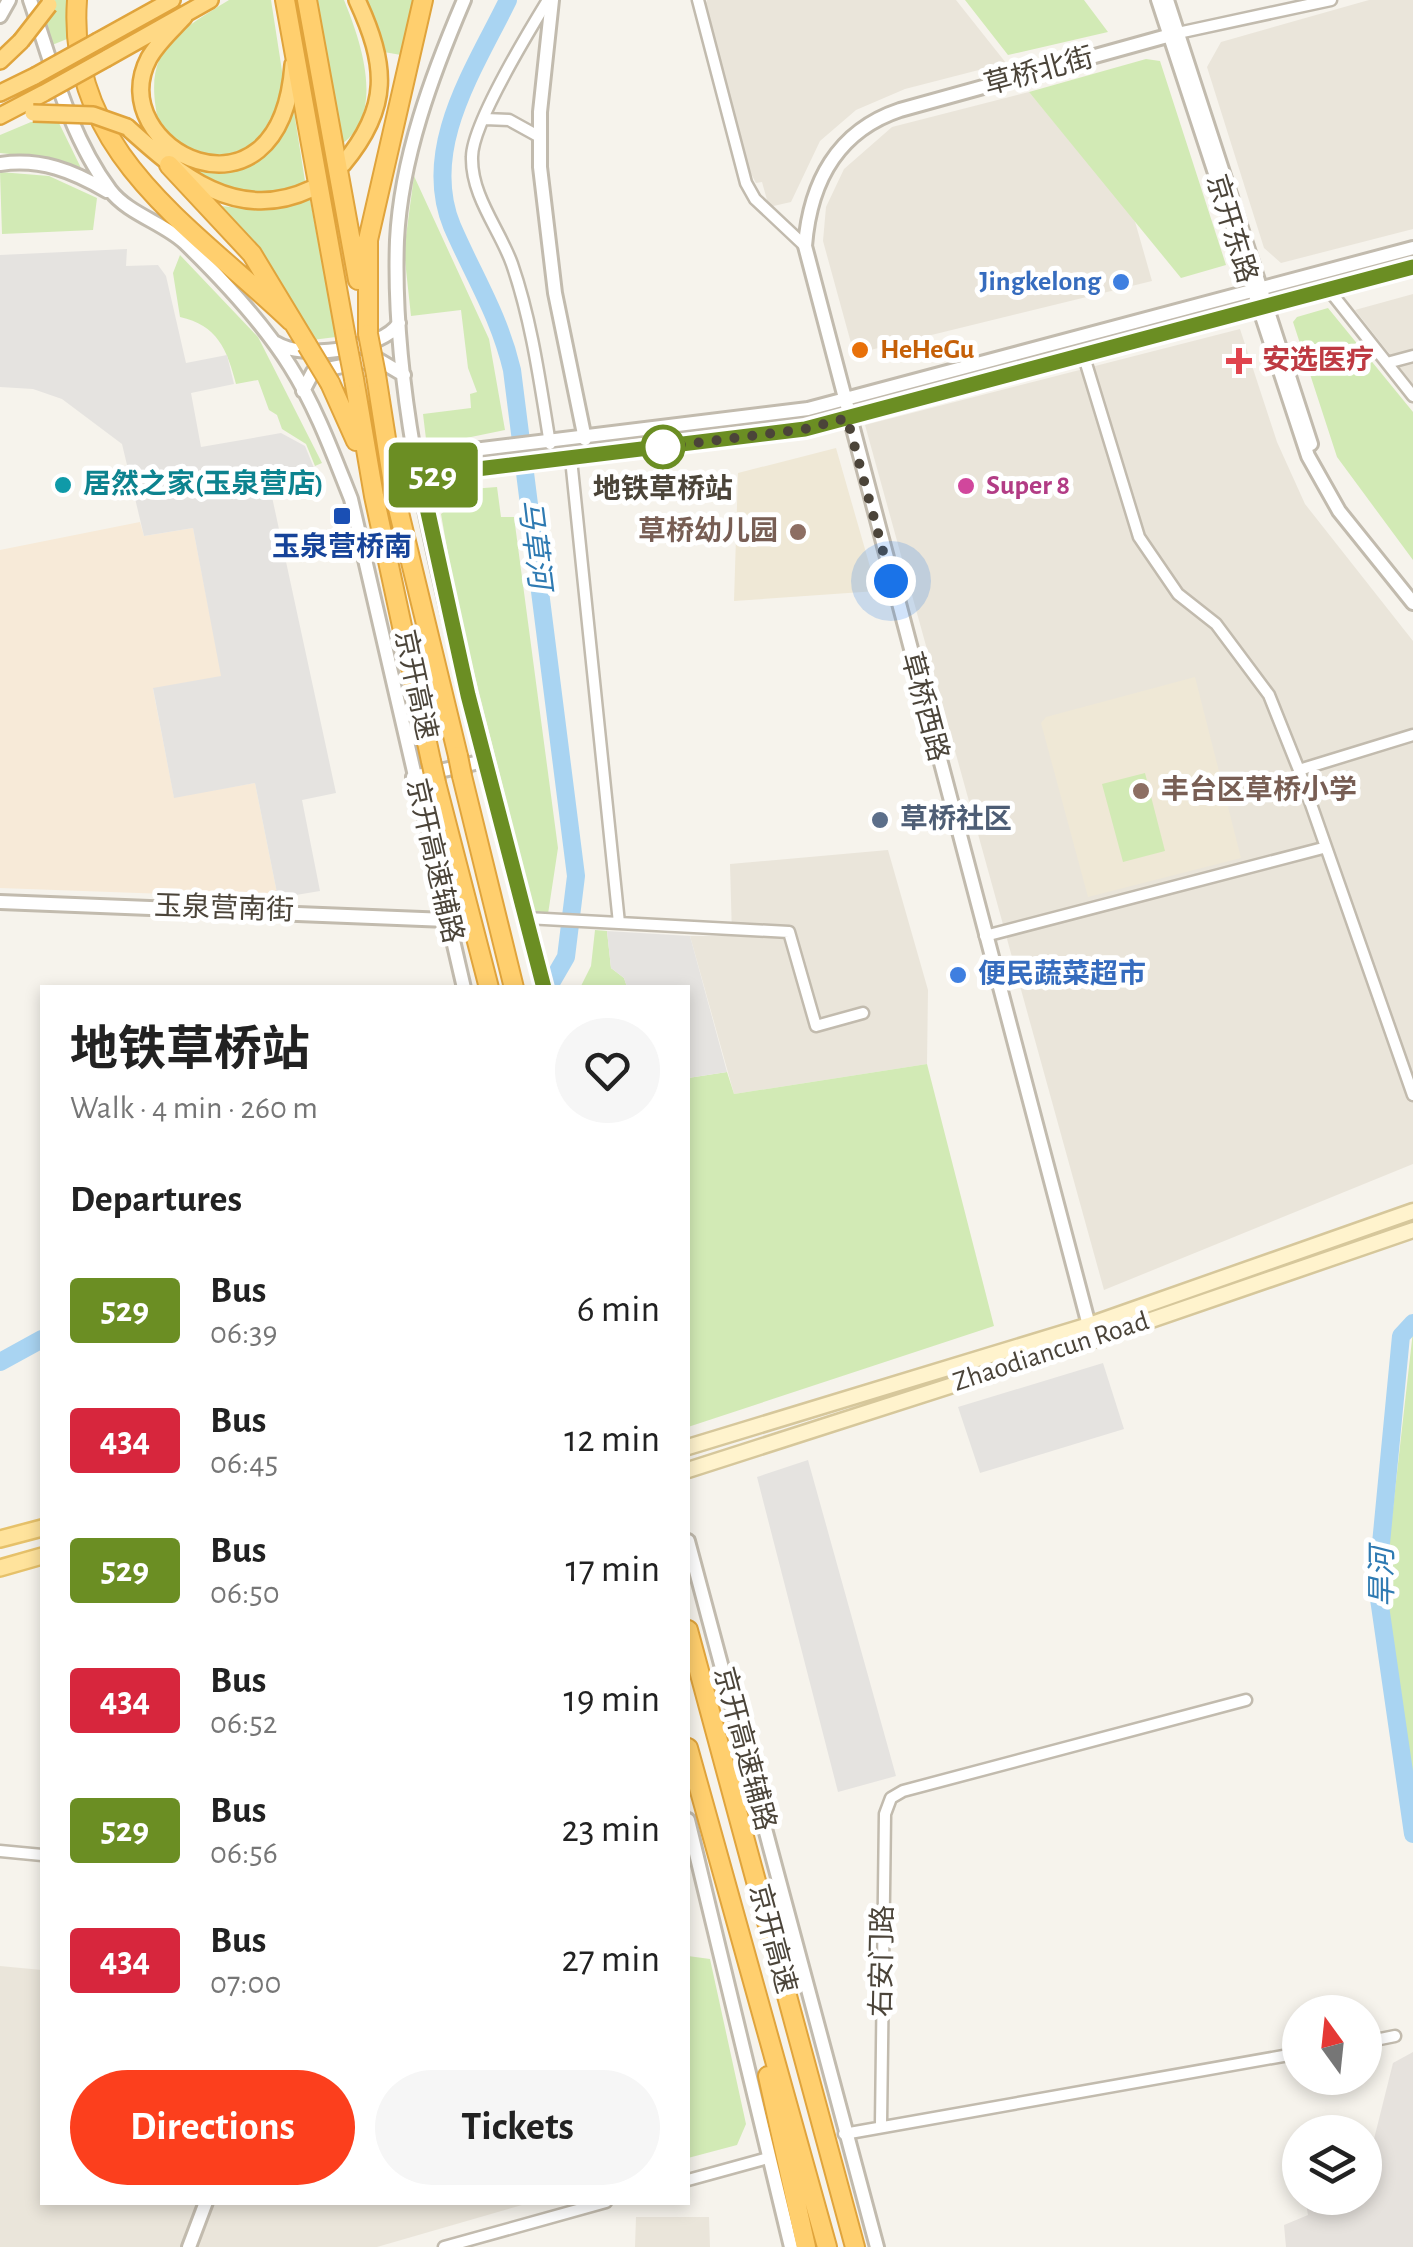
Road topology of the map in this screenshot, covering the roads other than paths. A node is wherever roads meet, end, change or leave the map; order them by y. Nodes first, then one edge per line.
1 (9, 0) edge
2 (30, 0) edge
3 (77, 0) edge
4 (172, 0) edge
5 (210, 0) edge
6 (286, 0) edge
7 (307, 0) edge
8 (357, 0) edge
9 (423, 0) edge
10 (431, 0) edge
11 (464, 0) edge
12 (550, 0) edge
13 (698, 0) edge
14 (1158, 0) edge
15 (1167, 0) edge
16 (1331, 0) edge
17 (51, 3) edge
18 (0, 16) edge
19 (184, 17) junction
20 (416, 32) junction
21 (1174, 34) junction
22 (294, 51) junction
23 (0, 61) edge
24 (0, 93) edge
25 (900, 110) joint
26 (0, 116) edge
27 (485, 119) junction
28 (0, 126) edge
29 (538, 136) junction
30 (0, 164) edge
31 (344, 164) dead end
32 (168, 165) junction
33 (311, 189) dead end
34 (114, 195) junction
35 (804, 246) junction
36 (1413, 248) edge
37 (1413, 267) edge
38 (1256, 290) junction
39 (1329, 290) junction
40 (1261, 307) junction
41 (290, 321) junction
42 (400, 322) junction
43 (368, 334) junction
44 (266, 336) junction
45 (1084, 356) junction
46 (1413, 356) edge
47 (1387, 363) junction
48 (404, 375) junction
49 (303, 391) junction
50 (1413, 396) edge
51 (842, 400) junction
52 (847, 418) junction
53 (585, 438) junction
54 (547, 444) junction
55 (416, 457) junction
56 (571, 459) junction
57 (420, 476) junction
58 (374, 496) junction
59 (1413, 588) edge
60 (1413, 603) edge
61 (1413, 735) edge
62 (484, 761) junction
63 (1298, 770) junction
64 (413, 777) junction
65 (1322, 848) junction
66 (0, 902) edge
67 (526, 918) junction
68 (448, 920) junction
69 (619, 923) junction
70 (985, 936) junction
71 (463, 985) edge
72 (488, 985) edge
73 (513, 985) edge
74 (543, 985) edge
75 (863, 1014) dead end
76 (1413, 1095) edge
77 (1413, 1211) edge
78 (1413, 1230) edge
79 (1091, 1333) junction
80 (690, 1446) edge
81 (690, 1469) edge
82 (40, 1529) edge
83 (0, 1539) edge
84 (690, 1548) edge
85 (40, 1557) edge
86 (0, 1568) edge
87 (690, 1637) edge
88 (1246, 1700) dead end
89 (690, 1755) edge
90 (724, 1761) junction
91 (764, 1819) junction
92 (690, 1828) edge
93 (0, 1852) edge
94 (40, 1855) edge
95 (755, 1996) junction
96 (1395, 2036) dead end
97 (1382, 2039) edge
98 (1282, 2056) edge
99 (882, 2124) junction
100 (844, 2134) junction
101 (768, 2158) junction
102 (690, 2179) edge
103 (205, 2205) edge
104 (595, 2205) edge
105 (189, 2247) edge
106 (444, 2247) edge
107 (791, 2247) edge
108 (806, 2247) edge
109 (827, 2247) edge
110 (855, 2247) edge
111 (876, 2247) edge

1 - 18 street
2 - 34 street
3 - 41 highway
4 - 24 highway, bridge
5 - 19 highway
6 - 22 highway
7 - 43 highway
8 - 31 highway
9 - 20 highway
10 - 20 highway
11 - 42 street
12 - 27 street
12 - 29 street
13 - 35 street
14 - 21 street, 京开东路
15 - 21 street, 京开东路
16 - 21 street
17 - 23 highway, bridge
19 - 22 highway
19 - 26 highway, bridge
20 - 43 highway
21 - 25 street, 草桥北街
21 - 38 street, 京开东路
22 - 58 highway, 京开高速, bridge
25 - 35 street, 草桥西路
27 - 29 street
27 - 54 street
28 - 32 highway, bridge
29 - 53 street
30 - 34 street, 京开高速辅路
32 - 33 highway
32 - 41 highway
34 - 44 street, 京开高速辅路
35 - 51 street, 草桥西路
36 - 38 street
37 - 39 street
38 - 40 street, 京开东路
38 - 51 street
39 - 40 street
39 - 47 street
40 - 45 street
40 - 59 street, 京开东路
40 - 60 street, 京开东路
41 - 58 highway, bridge
42 - 44 street
42 - 48 street
43 - 73 highway, 京开高速, bridge
44 - 49 street, 京开高速辅路
45 - 52 street
45 - 63 street
46 - 47 street
47 - 50 street
48 - 49 street
48 - 55 street
49 - 64 street, 京开高速辅路
51 - 52 street, 草桥西路
51 - 53 street
52 - 56 street
52 - 70 street, 草桥西路
53 - 54 street
54 - 55 street
55 - 57 street
56 - 57 street
56 - 69 street
57 - 62 street
58 - 72 highway, 京开高速, bridge
61 - 63 street
62 - 64 street
62 - 67 street
63 - 65 street
64 - 68 street, 京开高速辅路
65 - 70 street
65 - 76 street
66 - 68 street, 玉泉营南街
67 - 69 street
67 - 74 street
68 - 71 street, 京开高速辅路
69 - 75 street
70 - 79 street, 草桥西路
77 - 79 main road, Zhaodiancun Road
78 - 79 main road, Zhaodiancun Road
79 - 80 main road, Zhaodiancun Road
79 - 81 main road, Zhaodiancun Road
82 - 83 main road
84 - 91 street, 京开高速辅路
85 - 86 main road
87 - 90 highway, 京开高速
88 - 99 street, 右安门路
89 - 95 highway, 京开高速
90 - 91 highway
90 - 110 highway, 京开高速
91 - 100 street, 京开高速辅路
92 - 101 street
93 - 94 street
95 - 108 highway
95 - 109 highway, 京开高速
96 - 97 street
98 - 99 street
99 - 100 street
100 - 111 street, 京开高速辅路
101 - 102 street
101 - 107 street
103 - 105 street
104 - 106 street

